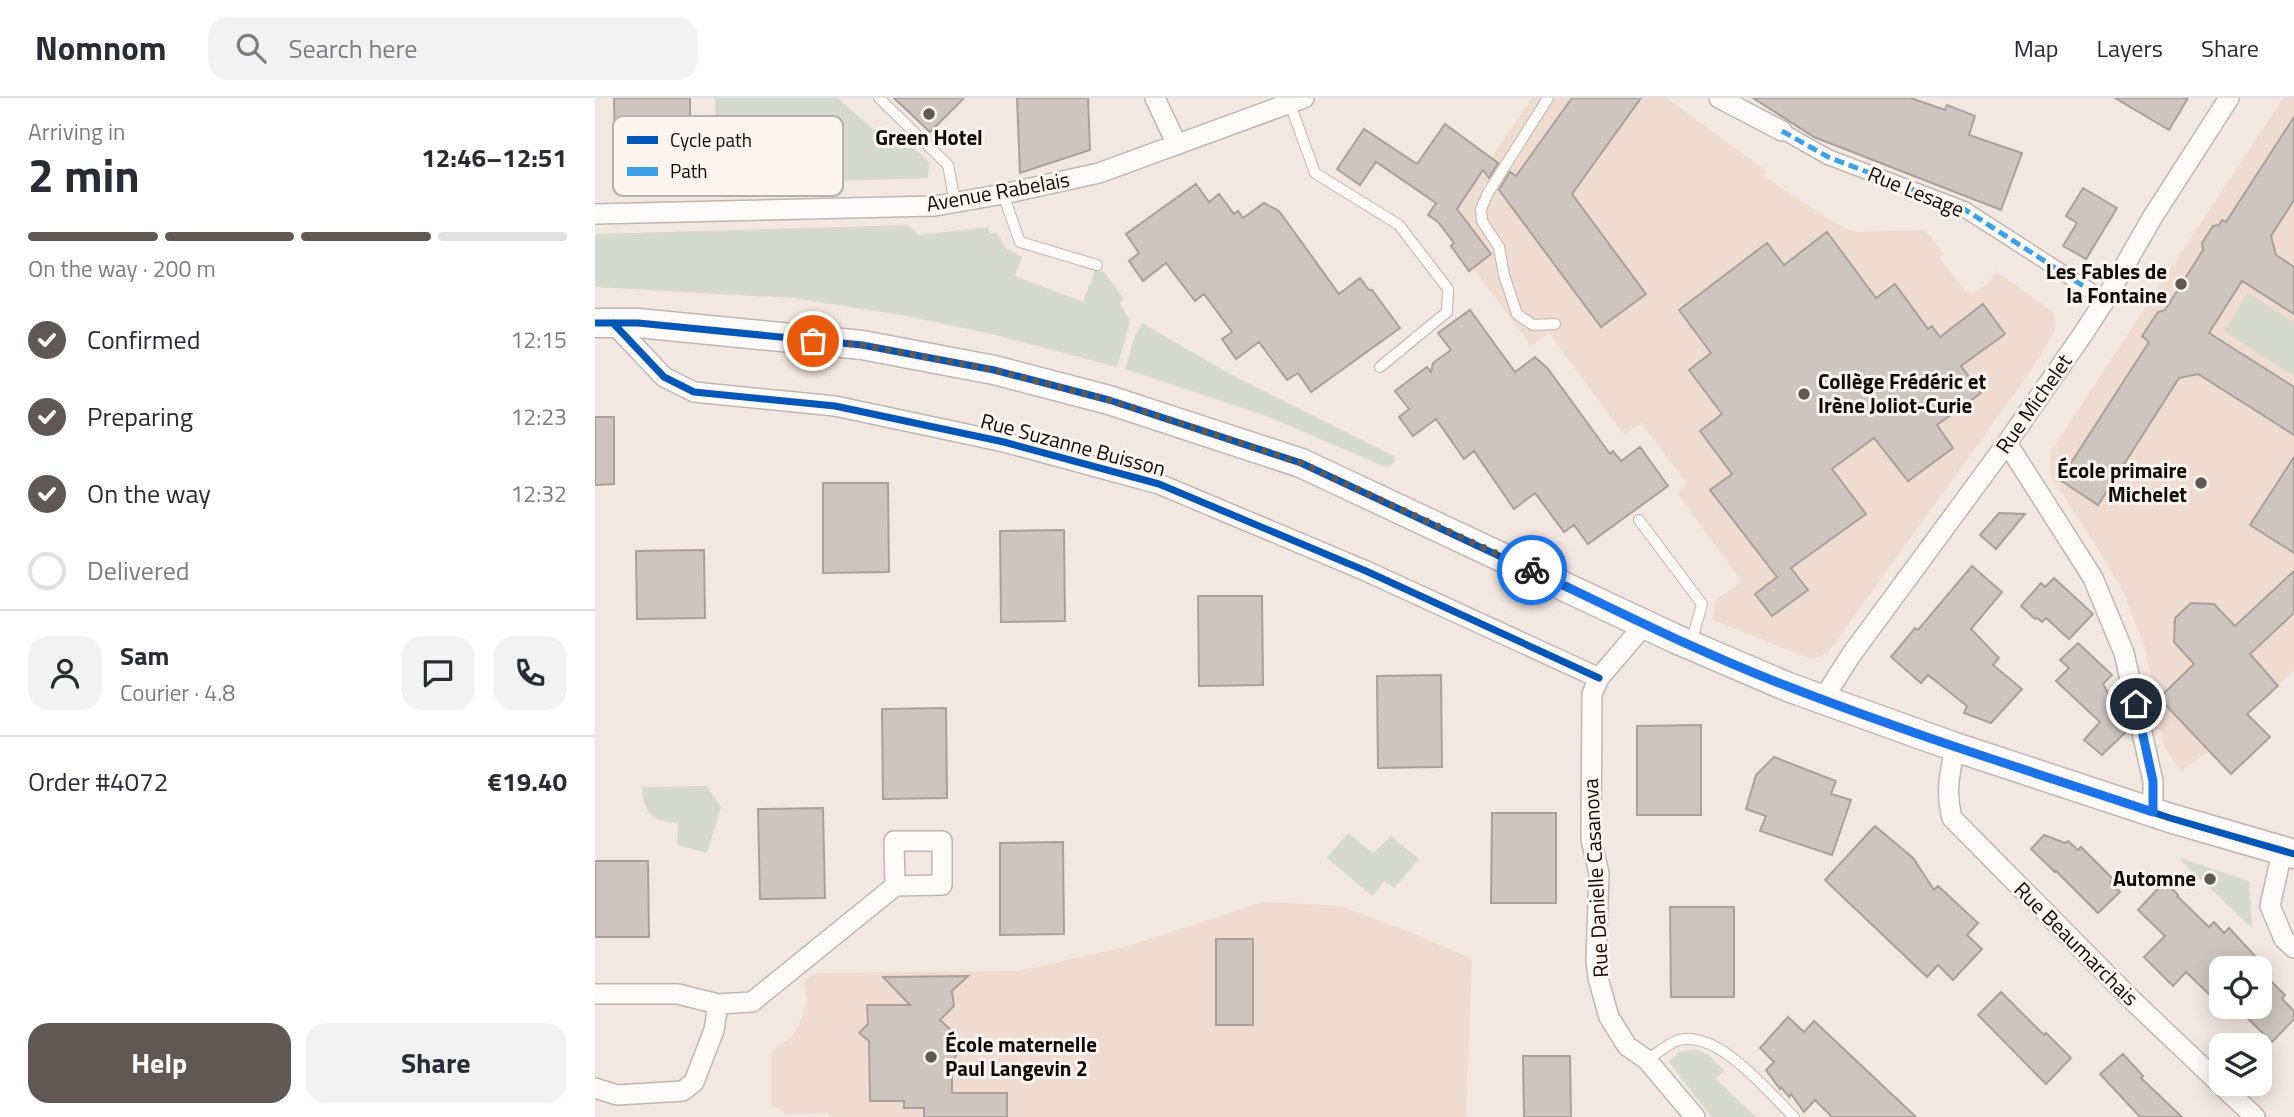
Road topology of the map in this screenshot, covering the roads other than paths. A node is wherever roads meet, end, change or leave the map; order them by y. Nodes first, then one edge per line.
1 (879, 98) edge
2 (1155, 98) edge
3 (1548, 98) edge
4 (1719, 98) edge
5 (2229, 98) edge
6 (1297, 101) edge
7 (1782, 131) joint
8 (1177, 145) junction
9 (1003, 194) junction
10 (955, 202) junction
11 (595, 214) edge
12 (1097, 265) dead end
13 (2105, 300) junction
14 (604, 323) edge
15 (1555, 324) dead end
16 (1380, 367) dead end
17 (2007, 443) junction
18 (1639, 520) dead end
19 (1645, 624) junction
20 (1691, 645) junction
21 (1599, 678) junction
22 (1823, 699) junction
23 (1955, 747) junction
24 (2153, 812) junction
25 (2288, 853) edge
26 (895, 886) dead end
27 (2294, 948) edge
28 (596, 994) edge
29 (718, 1004) junction
30 (1647, 1060) junction
31 (595, 1088) edge
32 (1695, 1117) edge
33 (1794, 1117) edge
34 (2255, 1117) edge

1 - 10 lane
2 - 8 street
3 - 15 lane
4 - 7 street, Rue Lesage
5 - 13 street, Rue Michelet
6 - 8 street, Avenue Rabelais
6 - 16 lane
7 - 13 street, Rue Lesage
8 - 9 street, Avenue Rabelais
9 - 10 street, Avenue Rabelais
9 - 12 lane
10 - 11 street, Avenue Rabelais
13 - 17 street, Rue Michelet
14 - 19 main road
14 - 21 street, Rue Suzanne Buisson
17 - 22 street, Rue Michelet
17 - 24 street
18 - 20 lane
19 - 20 main road
19 - 21 street, Rue Danielle Casanova
20 - 22 main road
21 - 30 street, Rue Danielle Casanova
22 - 23 main road
23 - 24 main road
23 - 34 street, Rue Beaumarchais
24 - 25 main road
25 - 27 street
26 - 29 street
28 - 29 street
29 - 31 street
30 - 32 street, Rue Danielle Casanova
30 - 33 lane

